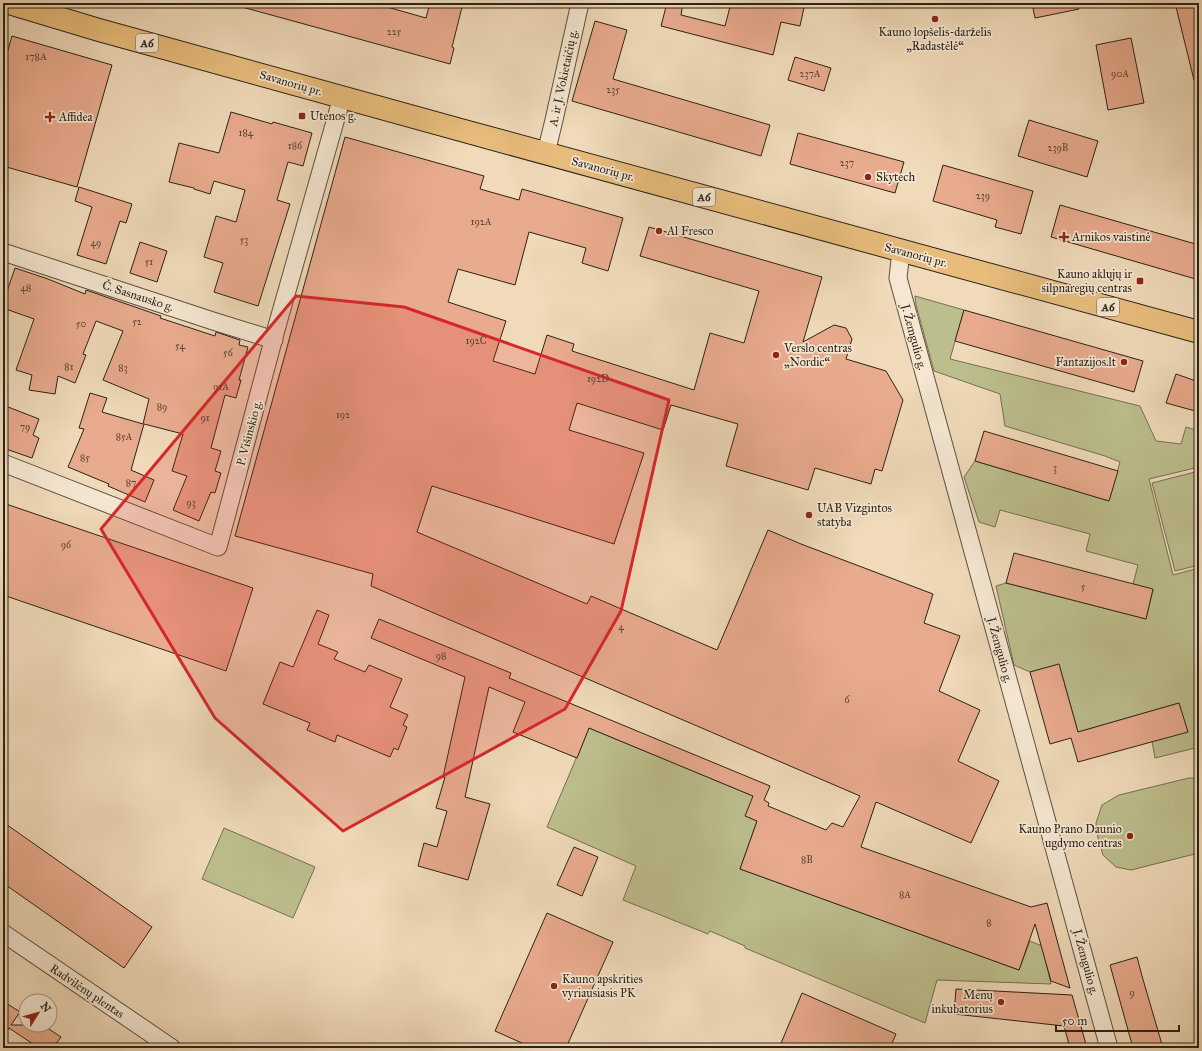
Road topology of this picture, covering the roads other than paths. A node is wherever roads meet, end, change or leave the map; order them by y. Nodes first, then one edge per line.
1 (9, 3) edge
2 (580, 3) edge
3 (342, 97) junction
4 (546, 153) junction
5 (901, 251) junction
6 (3, 252) edge
7 (1199, 332) edge
8 (274, 340) junction
9 (3, 463) edge
10 (3, 933) edge
11 (172, 1048) edge
12 (1109, 1048) edge

1 - 3 main road, Savanorių pr. / A6
2 - 4 street, A. ir J. Vokietaičių g.
3 - 4 main road, Savanorių pr. / A6
3 - 8 street, P. Višinskio g.
4 - 5 main road, Savanorių pr. / A6
5 - 7 main road, Savanorių pr. / A6
5 - 12 street, J. Žemgulio g.
6 - 8 street, Č. Sasnausko g.
8 - 9 street, P. Višinskio g.
10 - 11 street, Radvilėnų plentas

